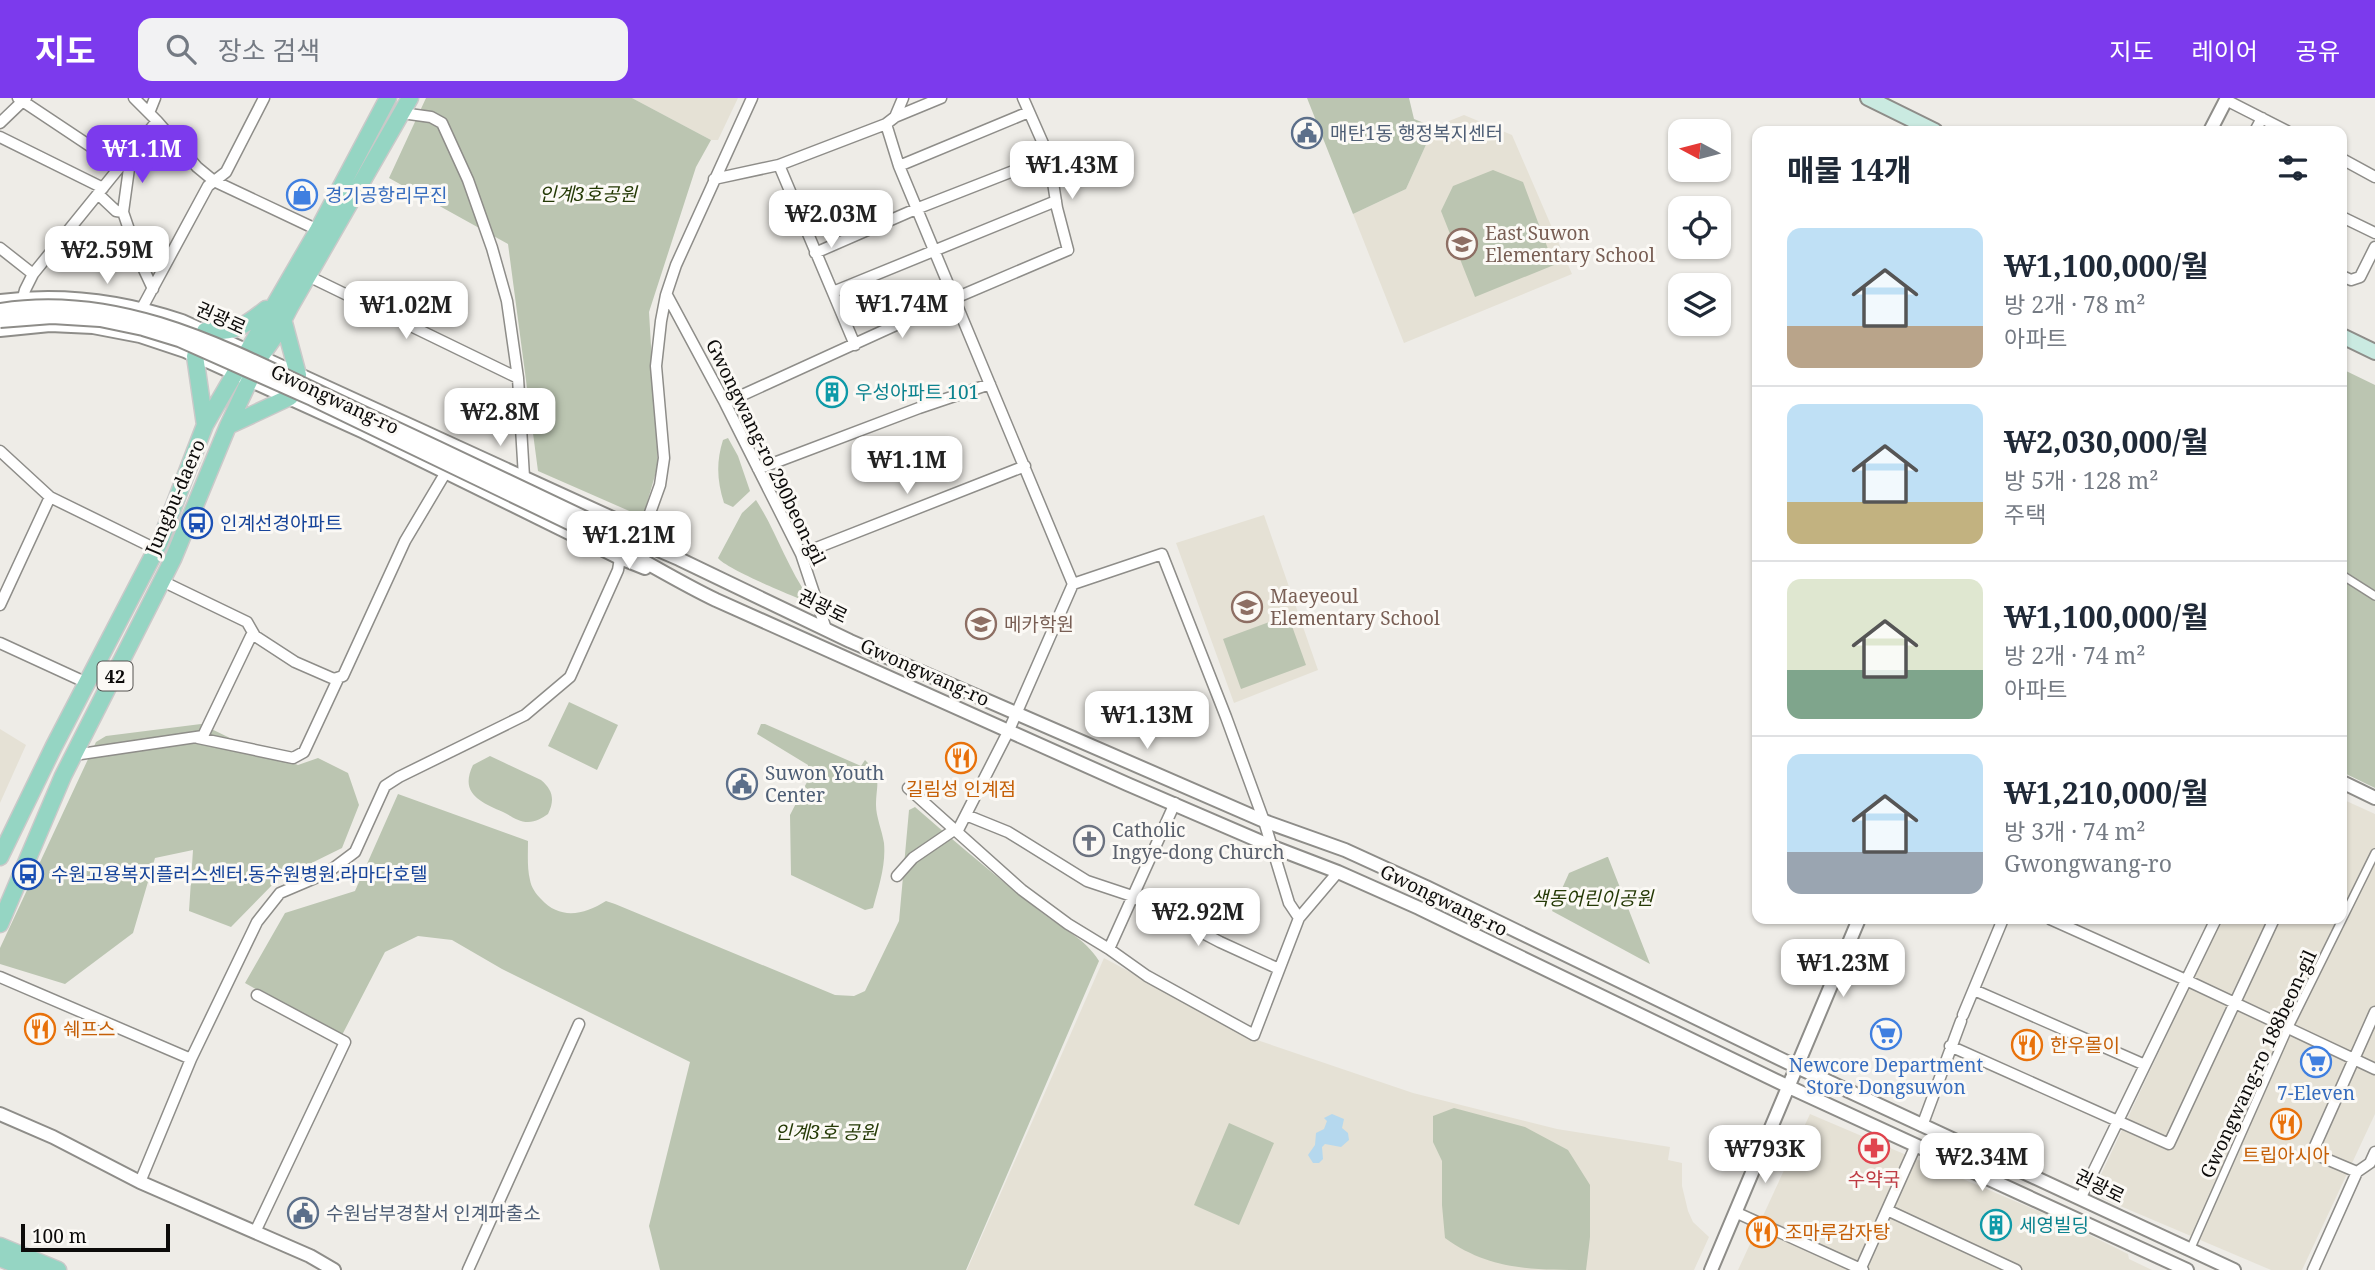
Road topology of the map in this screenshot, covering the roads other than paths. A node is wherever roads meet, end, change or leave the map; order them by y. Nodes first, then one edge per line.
1 (134, 98) edge
2 (155, 98) edge
3 (264, 98) edge
4 (388, 98) edge
5 (751, 98) edge
6 (903, 98) edge
7 (941, 98) edge
8 (1023, 98) edge
9 (1868, 98) edge
10 (2227, 99) edge
11 (22, 100) edge
12 (406, 105) edge
13 (1029, 112) junction
14 (153, 117) junction
15 (2262, 118) junction
16 (890, 120) junction
17 (0, 123) edge
18 (1925, 126) edge
19 (2213, 126) edge
20 (2258, 126) edge
21 (2277, 126) edge
22 (0, 137) edge
23 (131, 153) junction
24 (1049, 157) junction
25 (2347, 162) edge
26 (779, 165) junction
27 (120, 166) junction
28 (899, 166) junction
29 (2375, 177) edge
30 (714, 179) junction
31 (214, 181) junction
32 (100, 191) junction
33 (1056, 201) junction
34 (916, 209) junction
35 (123, 212) junction
36 (2347, 219) edge
37 (318, 230) junction
38 (2375, 233) edge
39 (2375, 247) edge
40 (0, 248) edge
41 (935, 252) junction
42 (816, 253) junction
43 (33, 274) junction
44 (308, 276) junction
45 (2347, 278) edge
46 (153, 289) junction
47 (833, 292) junction
48 (666, 295) junction
49 (22, 298) junction
50 (953, 299) junction
51 (0, 301) edge
52 (276, 301) junction
53 (142, 308) junction
54 (0, 310) edge
55 (284, 319) junction
56 (0, 321) edge
57 (18, 327) junction
58 (0, 330) edge
59 (205, 331) junction
60 (2347, 338) edge
61 (855, 345) junction
62 (2375, 352) edge
63 (254, 353) junction
64 (195, 356) junction
65 (233, 374) junction
66 (298, 375) junction
67 (518, 378) junction
68 (250, 381) junction
69 (990, 384) junction
70 (290, 397) junction
71 (725, 403) junction
72 (205, 425) junction
73 (228, 426) junction
74 (0, 451) edge
75 (1025, 466) junction
76 (758, 469) junction
77 (446, 472) junction
78 (524, 477) junction
79 (50, 498) junction
80 (596, 530) junction
81 (652, 537) junction
82 (156, 549) junction
83 (801, 554) junction
84 (620, 558) junction
85 (679, 559) junction
86 (2347, 578) edge
87 (162, 581) junction
88 (677, 581) junction
89 (1073, 584) junction
90 (2375, 596) edge
91 (0, 605) edge
92 (826, 629) junction
93 (255, 636) junction
94 (0, 643) edge
95 (338, 679) junction
96 (87, 683) junction
97 (1017, 712) junction
98 (1009, 730) junction
99 (198, 738) junction
100 (74, 755) junction
101 (2347, 785) edge
102 (908, 788) dead end
103 (2375, 799) edge
104 (1175, 803) junction
105 (966, 815) junction
106 (1264, 821) junction
107 (956, 831) junction
108 (1273, 847) junction
109 (2375, 853) edge
110 (0, 857) edge
111 (1338, 872) junction
112 (897, 876) dead end
113 (1132, 896) junction
114 (2347, 910) edge
115 (1298, 918) junction
116 (0, 924) edge
117 (1857, 924) edge
118 (2001, 924) edge
119 (2061, 924) edge
120 (2214, 924) edge
121 (2272, 924) edge
122 (2340, 924) edge
123 (1109, 949) junction
124 (1279, 969) junction
125 (0, 977) edge
126 (2186, 980) junction
127 (1974, 990) junction
128 (257, 995) dead end
129 (2235, 1003) junction
130 (2375, 1012) edge
131 (579, 1024) dead end
132 (2288, 1029) junction
133 (1950, 1046) junction
134 (191, 1059) junction
135 (2353, 1059) junction
136 (2145, 1065) junction
137 (1797, 1067) junction
138 (2375, 1069) edge
139 (1789, 1087) junction
140 (0, 1114) edge
141 (2118, 1120) junction
142 (1922, 1126) junction
143 (1916, 1145) junction
144 (2375, 1152) edge
145 (2372, 1164) edge
146 (2357, 1172) junction
147 (140, 1182) junction
148 (2081, 1198) junction
149 (1887, 1210) junction
150 (1735, 1212) junction
151 (255, 1232) junction
152 (0, 1246) edge
153 (2190, 1251) junction
154 (0, 1258) edge
155 (2183, 1269) edge
156 (29, 1270) edge
157 (58, 1270) edge
158 (334, 1270) edge
159 (468, 1270) edge
160 (1711, 1270) edge
161 (1861, 1270) edge
162 (2016, 1270) edge
163 (2234, 1270) edge
164 (2313, 1270) edge

1 - 14 street
2 - 14 street
3 - 31 street
4 - 37 main road, Jungbu-daero / 42
5 - 30 street
6 - 16 street
7 - 16 street
8 - 13 street
9 - 18 main road
10 - 15 street
10 - 19 street
11 - 17 street
11 - 27 street
12 - 44 main road, Jungbu-daero / 42
12 - 67 street
13 - 24 street
13 - 28 street
14 - 23 street
14 - 31 street
15 - 20 street
15 - 21 street
16 - 26 street
16 - 28 street
22 - 32 street
23 - 27 street
23 - 35 street
24 - 33 street
24 - 34 street
25 - 29 street
26 - 30 street
26 - 42 street
27 - 32 street
28 - 34 street
30 - 48 street
31 - 37 street
31 - 46 street
32 - 35 street
32 - 43 street
33 - 41 street
33 - 50 street
34 - 41 street
34 - 42 street
35 - 46 street
36 - 38 street
37 - 52 main road, Jungbu-daero / 42
39 - 45 street
40 - 43 street
41 - 47 street
41 - 50 street
42 - 47 street
43 - 49 street
44 - 55 main road, Jungbu-daero / 42
44 - 67 street
46 - 53 street
47 - 61 street
48 - 71 street, Gwongwang-ro 290beon-gil
48 - 81 street
49 - 51 street, 권광로
49 - 53 street, 권광로
49 - 57 street
50 - 61 street
50 - 69 street
52 - 59 main road
52 - 63 main road, Jungbu-daero / 42
53 - 59 street, 권광로
54 - 80 street, bridge
55 - 63 main road, Jungbu-daero / 42
55 - 66 main road
56 - 80 street, bridge
57 - 58 street, Gwongwang-ro
57 - 64 street, Gwongwang-ro
59 - 63 street, 권광로
60 - 62 main road
61 - 71 street
63 - 65 main road, Jungbu-daero / 42
63 - 66 street, 권광로
63 - 68 main road, Jungbu-daero / 42
64 - 65 street, Gwongwang-ro
64 - 72 main road
65 - 68 street, Gwongwang-ro
65 - 72 main road, Jungbu-daero / 42
66 - 78 street, Gwongwang-ro
67 - 78 street
68 - 70 street, Gwongwang-ro
68 - 73 main road, Jungbu-daero / 42
69 - 75 street
69 - 76 street
70 - 73 main road
70 - 77 street, Gwongwang-ro
71 - 76 street, Gwongwang-ro 290beon-gil
72 - 82 main road, Jungbu-daero / 42
73 - 87 main road, Jungbu-daero / 42
74 - 79 street
75 - 83 street
75 - 89 street
76 - 83 street, Gwongwang-ro 290beon-gil
77 - 84 street, Gwongwang-ro
77 - 95 street
78 - 81 street, Gwongwang-ro
79 - 82 street
79 - 91 street
80 - 85 street, 권광로
80 - 88 street, Gwongwang-ro
81 - 85 street, Gwongwang-ro
82 - 96 main road, Jungbu-daero / 42
83 - 92 street, Gwongwang-ro 290beon-gil
84 - 88 street, Gwongwang-ro
84 - 134 street
85 - 92 street, 권광로
86 - 90 street
87 - 93 street
87 - 100 main road, Jungbu-daero / 42
88 - 98 street, Gwongwang-ro
89 - 97 street
89 - 106 street
92 - 97 street, 권광로
93 - 95 street
93 - 99 street
94 - 96 street
95 - 99 street
96 - 110 main road, Jungbu-daero / 42
97 - 98 street
97 - 106 street, 권광로
98 - 104 street, Gwongwang-ro
98 - 105 street
99 - 100 street
100 - 116 main road, Jungbu-daero / 42
101 - 103 street
102 - 107 street
104 - 108 street, Gwongwang-ro
104 - 113 street
105 - 107 street
105 - 113 street
106 - 108 street
106 - 137 street, 권광로
107 - 112 street
107 - 123 street
108 - 111 street, Gwongwang-ro
108 - 115 street
109 - 114 street, Gwongwang-ro 188beon-gil
111 - 115 street
111 - 139 street, Gwongwang-ro
113 - 123 street
113 - 124 street
115 - 124 street
117 - 137 street
118 - 127 street
119 - 126 street
120 - 126 street
121 - 129 street
122 - 132 street, Gwongwang-ro 188beon-gil
123 - 124 street
125 - 134 street
126 - 129 street
126 - 136 street
127 - 133 street
127 - 136 street
128 - 151 street
129 - 132 street
129 - 141 street
130 - 135 street
131 - 159 street
132 - 135 street
132 - 153 street, Gwongwang-ro 188beon-gil
133 - 141 street
133 - 142 street
134 - 147 street
135 - 138 street
135 - 146 street
136 - 141 street
137 - 139 street
137 - 142 street, 권광로
139 - 143 street, Gwongwang-ro
139 - 150 street
140 - 147 street
141 - 148 street
142 - 148 street, 권광로
143 - 149 street
143 - 155 street, Gwongwang-ro
144 - 145 street
145 - 146 street
146 - 164 street
147 - 151 street
148 - 153 street, 권광로
149 - 161 street
149 - 162 street
150 - 160 street
150 - 161 street
151 - 158 street
152 - 157 main road
153 - 163 street, 권광로
154 - 156 main road

